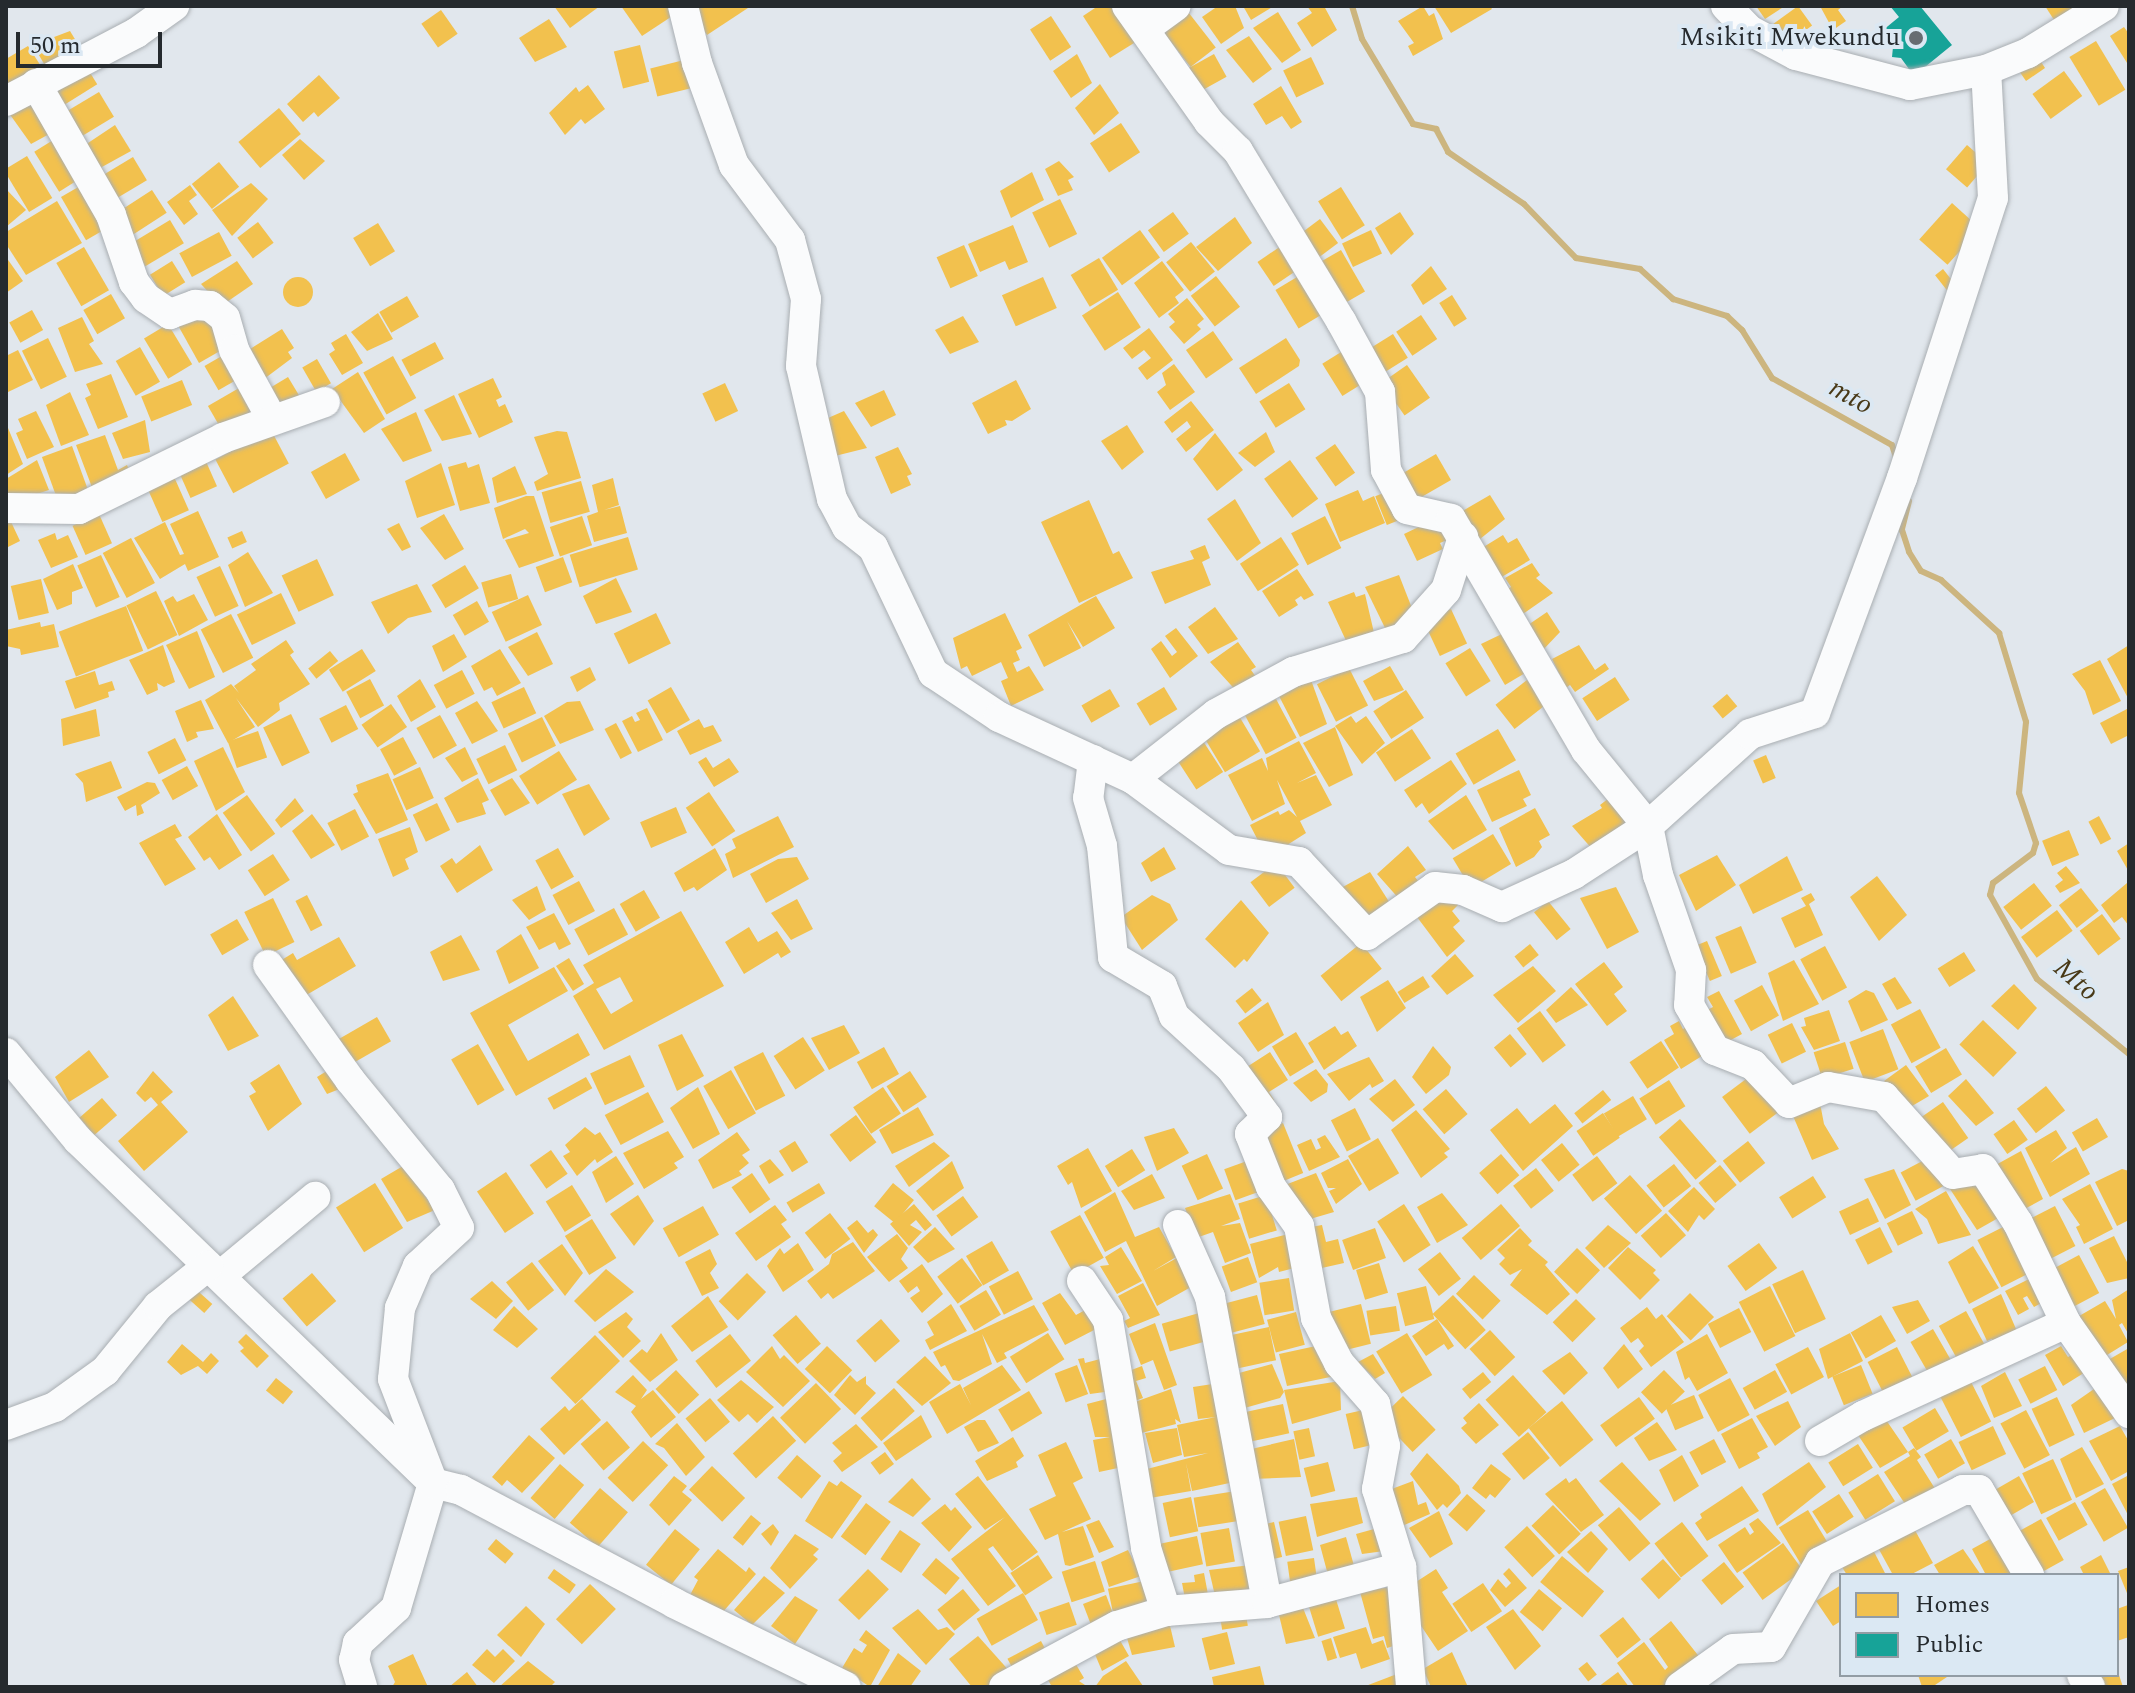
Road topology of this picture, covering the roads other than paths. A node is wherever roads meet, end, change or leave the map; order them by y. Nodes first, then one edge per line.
1 (174, 6) edge
2 (683, 6) edge
3 (1176, 6) edge
4 (1726, 6) edge
5 (2104, 6) edge
6 (1135, 18) edge
7 (1986, 70) junction
8 (36, 84) junction
9 (6, 101) edge
10 (325, 402) dead end
11 (272, 419) junction
12 (6, 508) edge
13 (1463, 537) junction
14 (1093, 760) junction
15 (1133, 779) junction
16 (1648, 826) junction
17 (268, 965) dead end
18 (6, 1053) edge
19 (315, 1197) dead end
20 (1178, 1225) dead end
21 (214, 1271) junction
22 (1082, 1281) dead end
23 (2066, 1323) junction
24 (2129, 1413) edge
25 (6, 1425) edge
26 (1820, 1441) dead end
27 (433, 1483) junction
28 (1401, 1567) junction
29 (2028, 1573) edge
30 (1267, 1603) junction
31 (1166, 1611) junction
32 (362, 1687) edge
33 (846, 1687) edge
34 (1004, 1687) edge
35 (1411, 1687) edge
36 (1680, 1687) edge

1 - 8 street
2 - 14 street
3 - 6 street
4 - 7 street
5 - 7 street
6 - 13 street
7 - 16 street
8 - 9 street
8 - 11 street
10 - 11 street
11 - 12 street
13 - 15 street
13 - 16 street
14 - 15 street
14 - 28 street
15 - 16 street
16 - 23 street
17 - 27 street
18 - 21 street
19 - 21 street
20 - 30 street
21 - 25 street
21 - 27 street
22 - 31 street
23 - 24 street
23 - 26 street
27 - 32 street
27 - 33 street
28 - 30 street
28 - 35 street
29 - 36 street
30 - 31 street
31 - 34 street

